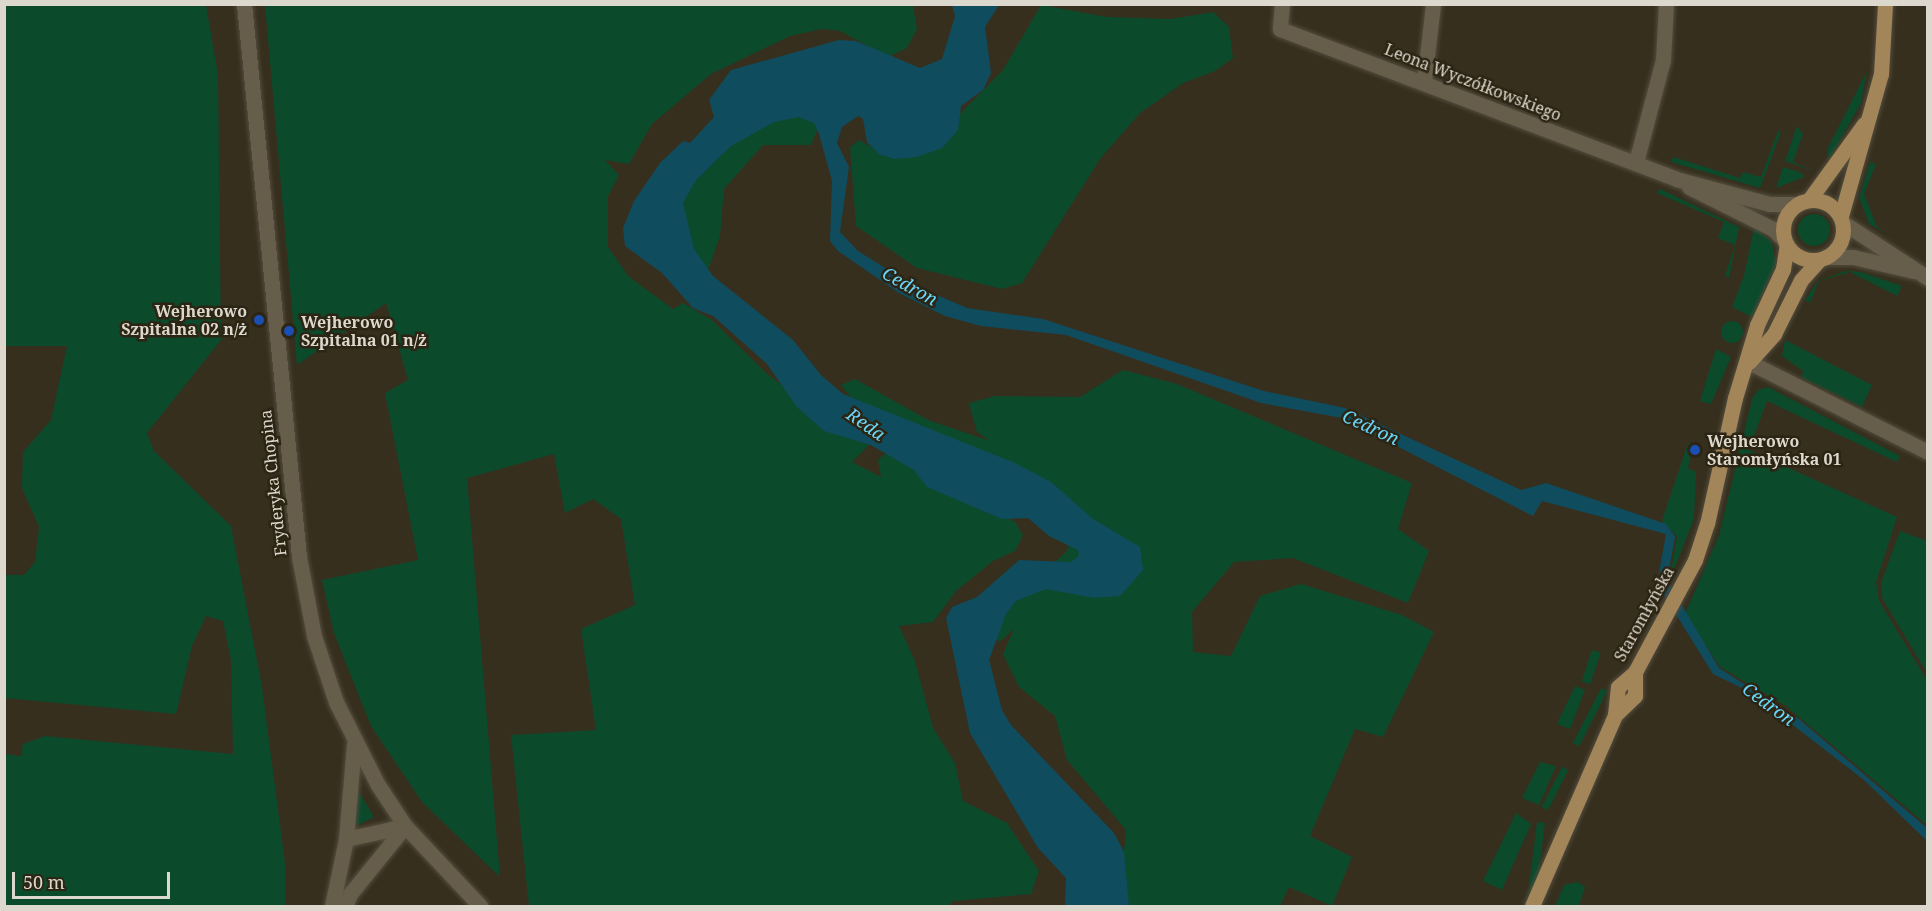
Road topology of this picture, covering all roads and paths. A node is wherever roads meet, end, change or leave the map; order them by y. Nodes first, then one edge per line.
1 (244, 4) edge
2 (1282, 4) edge
3 (1433, 4) edge
4 (1666, 4) edge
5 (1885, 4) edge
6 (1424, 82) junction
7 (1865, 122) junction
8 (1635, 162) junction
9 (1676, 179) junction
10 (1803, 202) junction
11 (1842, 219) junction
12 (1786, 243) junction
13 (1823, 258) junction
14 (1913, 271) junction
15 (1928, 278) edge
16 (1749, 362) junction
17 (1928, 452) edge
18 (354, 744) junction
19 (405, 826) junction
20 (346, 839) junction
21 (332, 906) edge
22 (345, 906) edge
23 (480, 906) edge
24 (1532, 906) edge

1 - 18 street, Fryderyka Chopina
2 - 6 street, Leona Wyczółkowskiego
3 - 6 street
4 - 8 street
5 - 7 main road
6 - 8 street, Leona Wyczółkowskiego
7 - 10 main road
7 - 11 main road
8 - 9 street, Leona Wyczółkowskiego
9 - 10 street, Leona Wyczółkowskiego
9 - 12 street, Leona Wyczółkowskiego
10 - 11 main road
10 - 12 main road
11 - 13 main road
11 - 14 street
12 - 13 main road
12 - 16 main road, Staromłyńska
13 - 14 street
13 - 16 main road, Staromłyńska
14 - 15 street
16 - 17 street
16 - 24 main road, Staromłyńska
18 - 19 street, Fryderyka Chopina
18 - 20 street
19 - 20 street
19 - 22 street
19 - 23 street, Fryderyka Chopina
20 - 21 street

